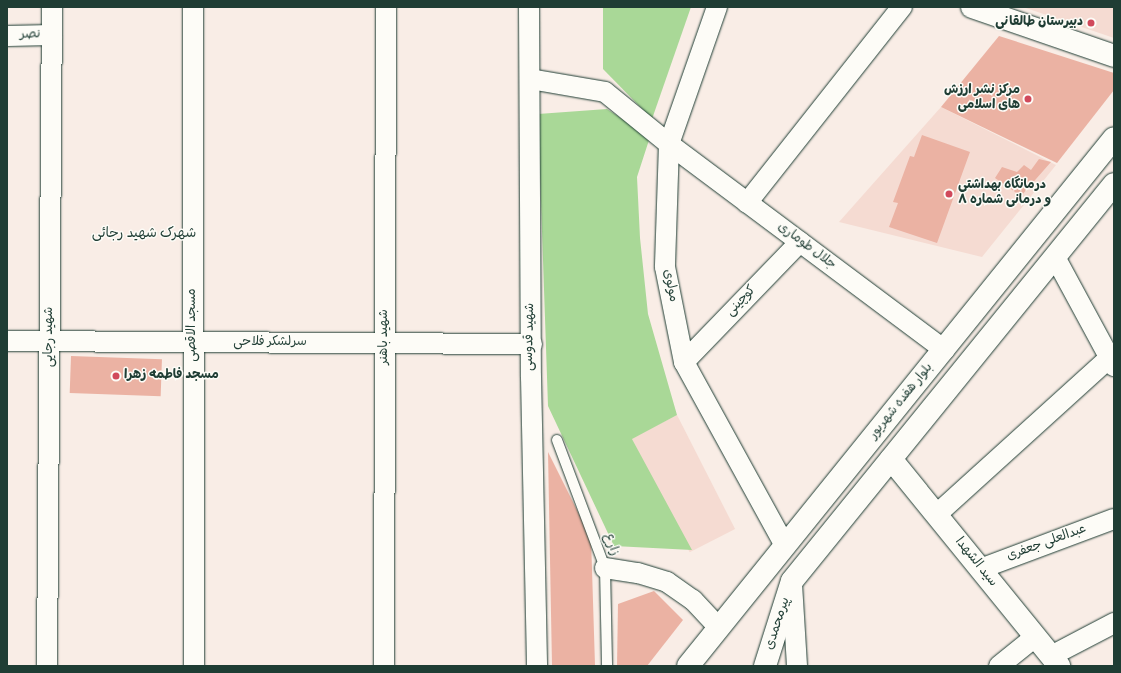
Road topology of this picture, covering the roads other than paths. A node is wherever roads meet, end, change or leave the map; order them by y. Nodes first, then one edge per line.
1 (52, 7) edge
2 (193, 7) edge
3 (386, 7) edge
4 (529, 7) edge
5 (717, 7) edge
6 (902, 7) edge
7 (972, 7) edge
8 (52, 35) junction
9 (7, 36) edge
10 (1114, 56) edge
11 (530, 79) junction
12 (1114, 138) edge
13 (668, 144) junction
14 (1114, 185) edge
15 (747, 203) junction
16 (800, 242) junction
17 (1055, 257) junction
18 (7, 341) edge
19 (50, 341) junction
20 (194, 342) junction
21 (385, 343) junction
22 (532, 344) junction
23 (944, 350) junction
24 (684, 362) junction
25 (1112, 362) edge
26 (557, 440) dead end
27 (891, 459) junction
28 (936, 515) junction
29 (1114, 519) edge
30 (785, 546) junction
31 (605, 568) junction
32 (980, 569) junction
33 (792, 581) junction
34 (1114, 624) edge
35 (719, 628) junction
36 (1035, 637) junction
37 (1055, 661) edge
38 (47, 666) edge
39 (194, 666) edge
40 (384, 666) edge
41 (536, 666) edge
42 (607, 666) edge
43 (688, 666) edge
44 (765, 666) edge
45 (797, 666) edge
46 (999, 666) edge

1 - 8 street, شهید رجایی
2 - 20 street, مسجد الاقصی
3 - 21 street, شهید باهنر
4 - 11 street, شهید قدوسی
5 - 13 street, مولوی
6 - 15 street
7 - 10 main road
8 - 9 street, نصر
8 - 19 street, شهید رجایی
11 - 13 street, جلال طوماری
11 - 22 street, شهید قدوسی
12 - 23 main road, بلوار هفده شهریور
13 - 15 street, جلال طوماری
13 - 24 street, مولوی
14 - 17 main road
15 - 16 street, جلال طوماری
16 - 23 street, جلال طوماری
16 - 24 street, کوچینی
17 - 25 street
17 - 27 main road
18 - 19 street, سرلشکر فلاحی
19 - 20 street, سرلشکر فلاحی
19 - 38 street, شهید رجایی
20 - 21 street, سرلشکر فلاحی
20 - 39 street, مسجد الاقصی
21 - 22 street, سرلشکر فلاحی
21 - 40 street, شهید باهنر
22 - 41 street, شهید قدوسی
23 - 30 main road, بلوار هفده شهریور
24 - 30 street, مولوی
25 - 28 street
26 - 31 lane, زارع
27 - 28 main road, سید الشهدا
27 - 33 main road
28 - 32 main road, سید الشهدا
29 - 32 street, عبدالعلی جعفری
30 - 35 main road, بلوار هفده شهریور
31 - 35 street
31 - 42 lane, زارع
32 - 36 main road, سید الشهدا
33 - 44 main road, پیرمحمدی
33 - 45 street
34 - 37 street
35 - 43 main road, بلوار هفده شهریور
36 - 37 main road, سید الشهدا
36 - 46 street

